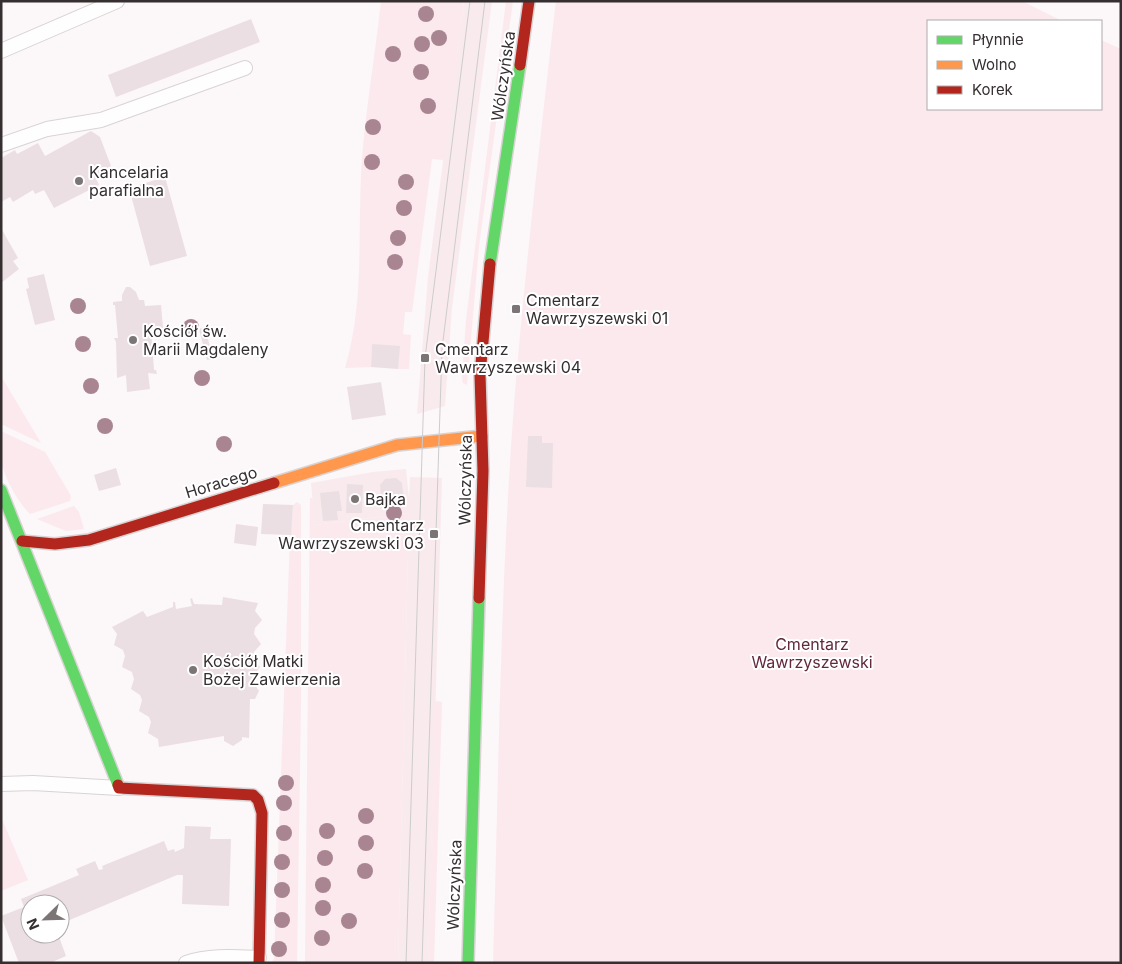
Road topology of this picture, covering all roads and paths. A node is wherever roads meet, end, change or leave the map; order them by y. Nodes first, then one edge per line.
1 (117, 1) edge
2 (529, 1) edge
3 (1, 51) edge
4 (245, 68) dead end
5 (1, 145) edge
6 (482, 436) junction
7 (1, 490) edge
8 (22, 541) junction
9 (1, 784) edge
10 (119, 788) junction
11 (259, 960) edge
12 (186, 963) edge
13 (468, 963) edge

1 - 3 lane
2 - 6 street, Wólczyńska
4 - 5 lane
6 - 8 street, Horacego
6 - 13 street, Wólczyńska
7 - 8 street
8 - 10 street
9 - 10 lane
10 - 11 street
11 - 12 lane

